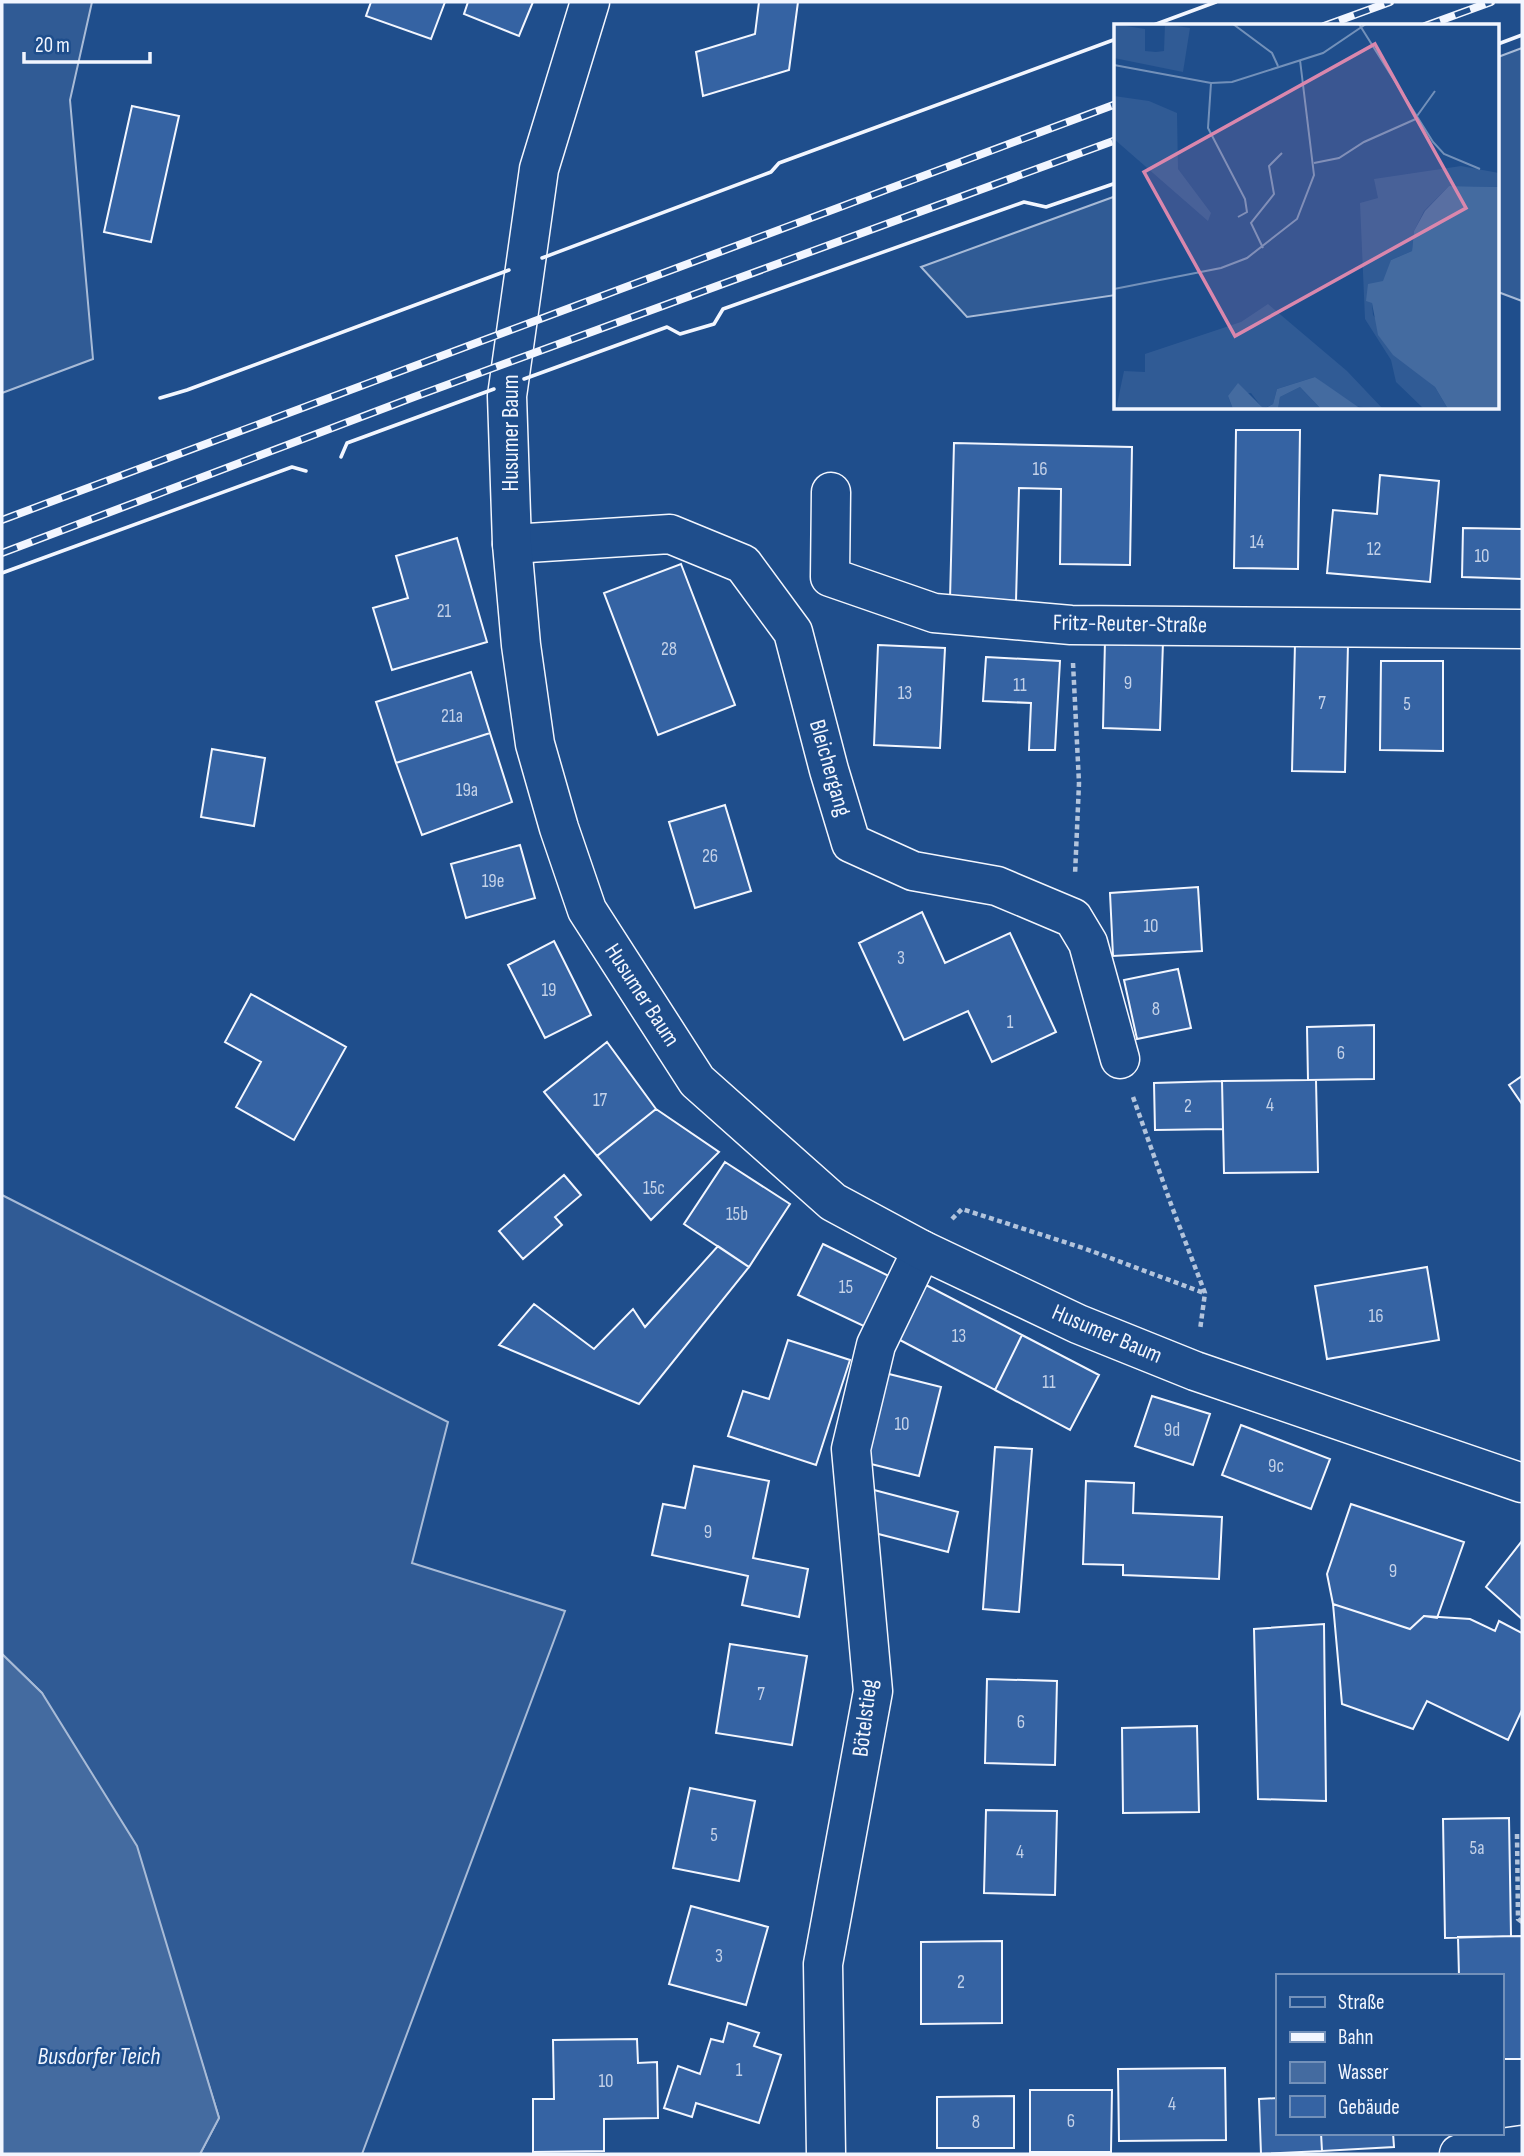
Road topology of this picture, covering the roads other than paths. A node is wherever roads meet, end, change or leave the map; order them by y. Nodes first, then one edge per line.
1 (590, 2) edge
2 (831, 492) dead end
3 (512, 544) junction
4 (1522, 629) edge
5 (1120, 1059) road end
6 (922, 1250) junction
7 (1522, 1483) edge
8 (1522, 2145) edge
9 (826, 2154) edge
10 (1459, 2154) edge

1 - 3 street, Husumer Baum
2 - 4 street, Fritz-Reuter-Straße
3 - 5 street, Bleichergang
3 - 6 street, Husumer Baum
6 - 7 street, Husumer Baum
6 - 9 street, Bötelstieg
8 - 10 street

